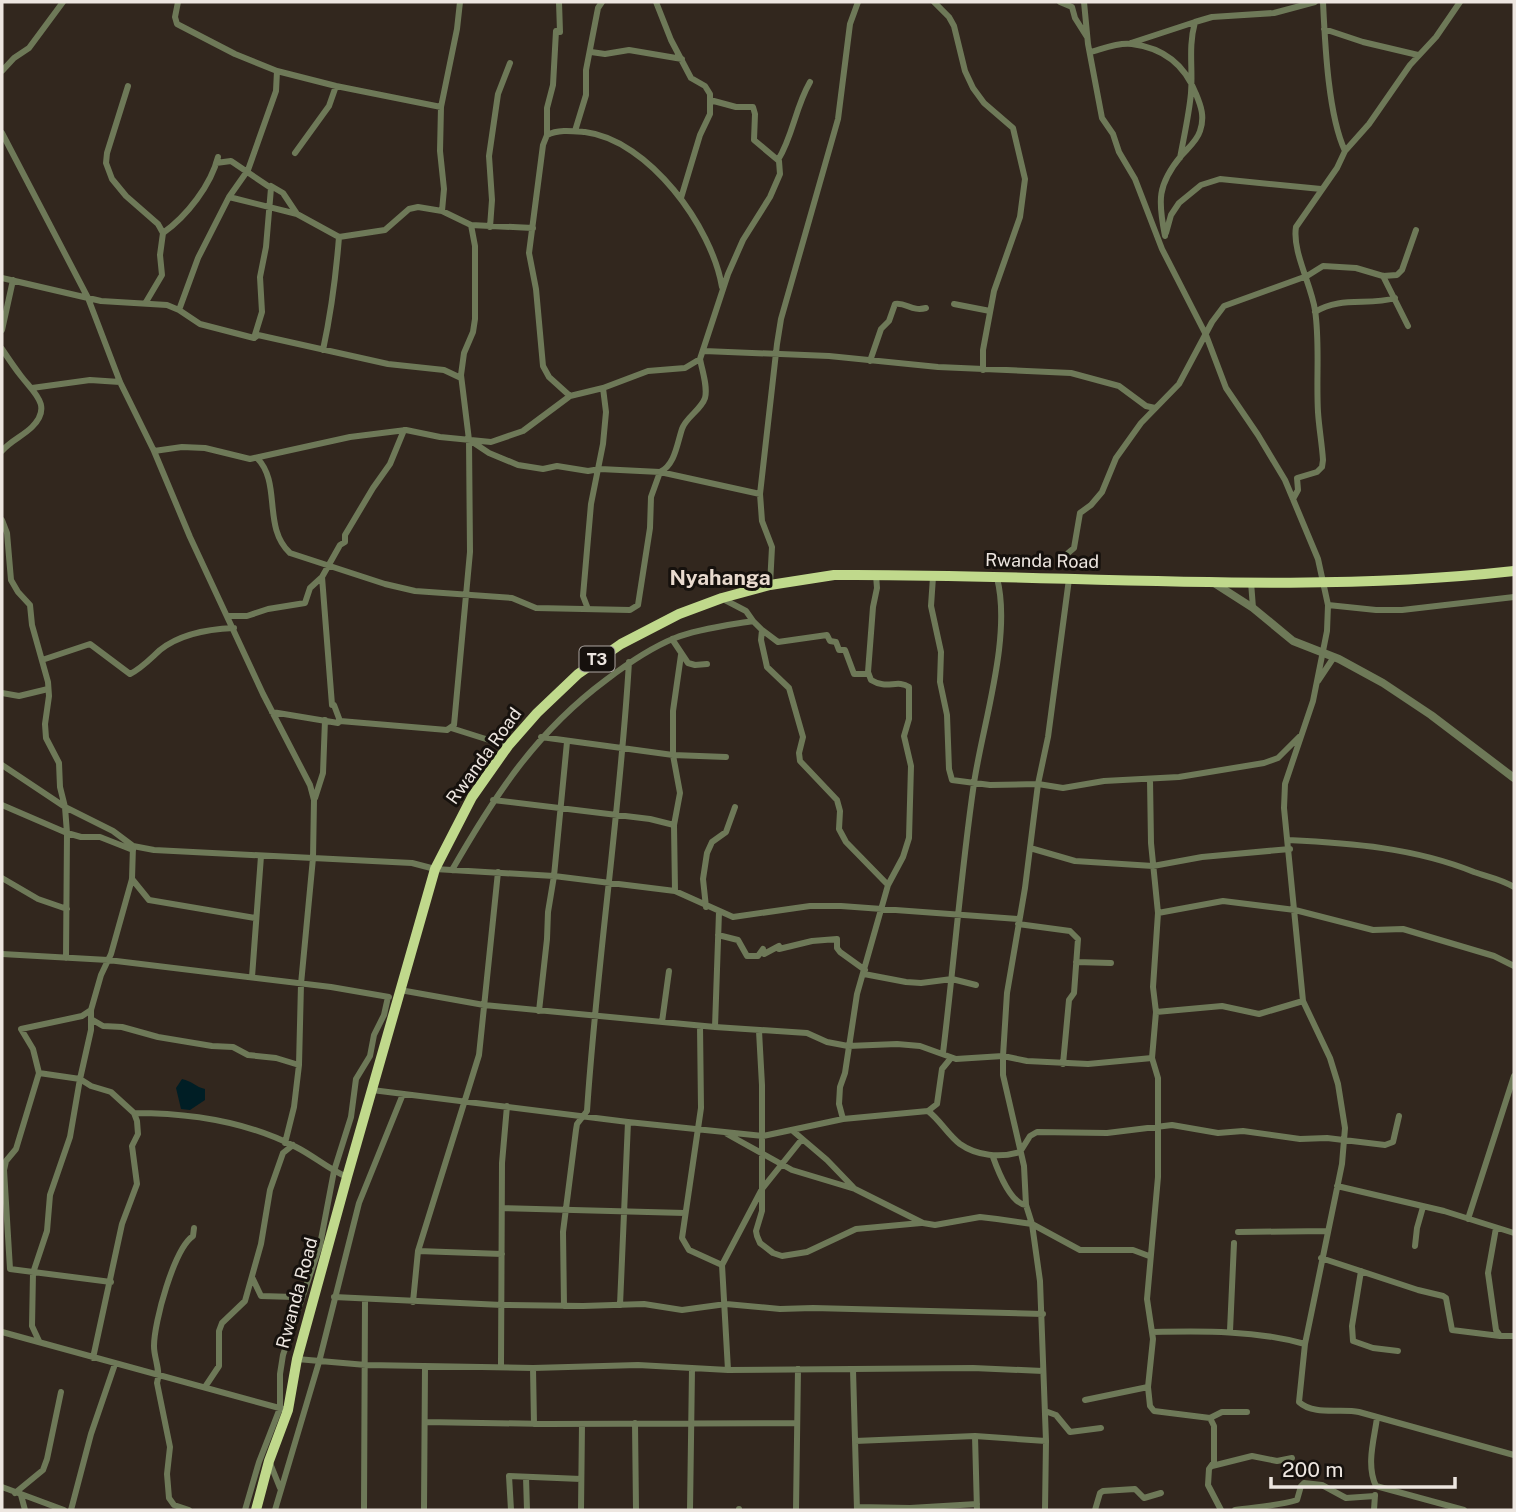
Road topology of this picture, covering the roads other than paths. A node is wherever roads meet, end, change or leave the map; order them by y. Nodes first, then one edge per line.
1 (63, 2) edge
2 (178, 2) edge
3 (460, 2) edge
4 (559, 2) edge
5 (602, 2) edge
6 (656, 2) edge
7 (858, 2) edge
8 (934, 2) edge
9 (1060, 2) edge
10 (1084, 2) edge
11 (1315, 2) edge
12 (1323, 2) edge
13 (1460, 2) edge
14 (1195, 22) junction
15 (1324, 29) junction
16 (1087, 37) junction
17 (1130, 43) junction
18 (591, 52) junction
19 (1090, 52) junction
20 (1418, 55) junction
21 (682, 59) junction
22 (510, 63) dead end
23 (2, 71) edge
24 (277, 71) junction
25 (810, 82) dead end
26 (1191, 82) junction
27 (128, 86) dead end
28 (336, 86) junction
29 (710, 100) junction
30 (441, 107) junction
31 (575, 131) junction
32 (2, 133) edge
33 (547, 135) junction
34 (1345, 151) junction
35 (295, 153) dead end
36 (1180, 158) junction
37 (778, 160) junction
38 (248, 170) junction
39 (271, 187) junction
40 (1321, 189) junction
41 (229, 197) junction
42 (681, 198) junction
43 (268, 207) junction
44 (442, 211) junction
45 (297, 214) junction
46 (471, 225) junction
47 (490, 227) junction
48 (533, 228) junction
49 (1416, 230) dead end
50 (163, 233) junction
51 (1166, 236) junction
52 (339, 237) junction
53 (1162, 249) junction
54 (1307, 276) junction
55 (1383, 276) junction
56 (2, 278) edge
57 (13, 280) junction
58 (722, 289) junction
59 (88, 298) junction
60 (1395, 298) junction
61 (146, 302) junction
62 (954, 304) dead end
63 (926, 308) dead end
64 (179, 310) junction
65 (990, 311) junction
66 (1315, 312) junction
67 (1408, 326) dead end
68 (2, 330) edge
69 (1206, 335) junction
70 (254, 338) junction
71 (2, 349) edge
72 (323, 350) junction
73 (704, 351) junction
74 (776, 354) junction
75 (700, 359) junction
76 (870, 361) junction
77 (983, 370) junction
78 (461, 378) junction
79 (120, 382) junction
80 (32, 388) junction
81 (603, 388) junction
82 (570, 396) junction
83 (1155, 408) junction
84 (404, 430) junction
85 (469, 440) junction
86 (2, 451) edge
87 (154, 451) junction
88 (257, 458) junction
89 (600, 469) junction
90 (660, 472) junction
91 (760, 494) junction
92 (1293, 499) junction
93 (2, 520) edge
94 (1060, 560) dead end
95 (330, 565) junction
96 (1514, 571) edge
97 (876, 575) junction
98 (321, 577) junction
99 (933, 577) junction
100 (997, 578) junction
101 (1069, 579) junction
102 (1211, 582) junction
103 (1251, 582) junction
104 (1323, 582) junction
105 (770, 585) junction
106 (466, 595) junction
107 (1514, 597) edge
108 (722, 598) junction
109 (1328, 605) junction
110 (1253, 608) junction
111 (588, 609) junction
112 (228, 616) junction
113 (753, 621) junction
114 (234, 628) junction
115 (762, 630) junction
116 (672, 639) junction
117 (1322, 651) junction
118 (681, 655) junction
119 (1334, 657) junction
120 (42, 660) junction
121 (629, 662) junction
122 (707, 664) dead end
123 (868, 674) junction
124 (1317, 683) junction
125 (48, 689) junction
126 (2, 693) edge
127 (271, 712) junction
128 (325, 720) junction
129 (340, 720) junction
130 (451, 728) junction
131 (1302, 734) junction
132 (541, 737) junction
133 (567, 742) junction
134 (508, 746) junction
135 (624, 749) junction
136 (673, 755) junction
137 (726, 757) dead end
138 (2, 765) edge
139 (1514, 778) edge
140 (1150, 780) junction
141 (974, 784) junction
142 (1038, 784) junction
143 (314, 800) junction
144 (493, 800) junction
145 (2, 805) edge
146 (65, 807) junction
147 (735, 807) dead end
148 (561, 810) junction
149 (617, 815) junction
150 (674, 825) junction
151 (67, 833) junction
152 (1288, 840) junction
153 (133, 848) junction
154 (1030, 848) junction
155 (1290, 849) junction
156 (261, 856) junction
157 (313, 858) junction
158 (1153, 866) junction
159 (435, 869) junction
160 (452, 870) junction
161 (498, 872) junction
162 (554, 876) junction
163 (2, 878) edge
164 (132, 878) junction
165 (610, 883) junction
166 (888, 886) junction
167 (1514, 887) edge
168 (675, 891) junction
169 (706, 907) junction
170 (882, 907) junction
171 (67, 909) junction
172 (1295, 910) junction
173 (719, 912) junction
174 (1158, 913) junction
175 (959, 914) junction
176 (255, 918) junction
177 (1019, 921) junction
178 (718, 935) junction
179 (2, 954) edge
180 (66, 958) junction
181 (108, 960) junction
182 (1076, 962) junction
183 (1111, 962) dead end
184 (1514, 966) edge
185 (669, 971) dead end
186 (864, 972) junction
187 (252, 977) junction
188 (952, 979) junction
189 (301, 984) junction
190 (976, 985) dead end
191 (395, 995) junction
192 (1303, 1001) junction
193 (484, 1005) junction
194 (91, 1010) junction
195 (539, 1010) junction
196 (1156, 1012) junction
197 (593, 1016) junction
198 (91, 1019) junction
199 (662, 1022) junction
200 (700, 1026) junction
201 (715, 1027) junction
202 (759, 1031) junction
203 (848, 1046) junction
204 (943, 1053) junction
205 (1003, 1056) junction
206 (951, 1058) junction
207 (1152, 1058) junction
208 (1063, 1064) junction
209 (299, 1065) junction
210 (39, 1073) junction
211 (1514, 1076) edge
212 (80, 1079) junction
213 (356, 1079) junction
214 (373, 1087) junction
215 (403, 1094) junction
216 (465, 1101) junction
217 (507, 1107) junction
218 (928, 1111) junction
219 (134, 1113) junction
220 (583, 1116) junction
221 (1399, 1116) dead end
222 (843, 1119) junction
223 (628, 1122) junction
224 (1158, 1127) junction
225 (697, 1130) junction
226 (793, 1131) junction
227 (725, 1133) junction
228 (763, 1136) junction
229 (802, 1139) junction
230 (1345, 1140) junction
231 (285, 1143) junction
232 (293, 1146) junction
233 (1020, 1152) junction
234 (761, 1154) junction
235 (993, 1157) junction
236 (781, 1164) junction
237 (334, 1171) junction
238 (346, 1177) junction
239 (1337, 1186) junction
240 (762, 1189) junction
241 (855, 1189) junction
242 (1026, 1205) junction
243 (1423, 1207) junction
244 (502, 1208) junction
245 (565, 1208) junction
246 (625, 1211) junction
247 (685, 1213) junction
248 (1468, 1219) junction
249 (923, 1223) junction
250 (1032, 1224) junction
251 (194, 1228) dead end
252 (1496, 1228) junction
253 (1327, 1231) junction
254 (1238, 1232) dead end
255 (1514, 1233) edge
256 (1234, 1243) dead end
257 (1415, 1246) dead end
258 (418, 1251) junction
259 (502, 1254) junction
260 (1149, 1256) junction
261 (1321, 1258) junction
262 (722, 1265) junction
263 (1361, 1271) junction
264 (33, 1273) junction
265 (251, 1276) junction
266 (111, 1282) junction
267 (334, 1297) junction
268 (365, 1300) junction
269 (413, 1302) junction
270 (726, 1304) junction
271 (502, 1305) junction
272 (620, 1305) junction
273 (300, 1306) junction
274 (564, 1306) junction
275 (1043, 1314) junction
276 (1230, 1331) junction
277 (2, 1332) edge
278 (1152, 1332) junction
279 (1500, 1336) junction
280 (1514, 1336) edge
281 (39, 1341) junction
282 (1305, 1344) junction
283 (1398, 1350) dead end
284 (93, 1358) junction
285 (298, 1359) junction
286 (319, 1362) junction
287 (115, 1364) junction
288 (366, 1364) junction
289 (425, 1366) junction
290 (501, 1366) junction
291 (533, 1368) junction
292 (692, 1369) junction
293 (798, 1369) junction
294 (727, 1370) junction
295 (853, 1370) junction
296 (1043, 1371) junction
297 (160, 1374) junction
298 (205, 1387) junction
299 (1148, 1387) junction
300 (61, 1392) dead end
301 (1085, 1400) dead end
302 (284, 1409) junction
303 (1045, 1411) junction
304 (1247, 1412) dead end
305 (1210, 1418) junction
306 (1377, 1418) junction
307 (425, 1422) junction
308 (635, 1423) junction
309 (690, 1423) junction
310 (797, 1423) junction
311 (534, 1424) junction
312 (582, 1424) junction
313 (1101, 1429) dead end
314 (975, 1436) junction
315 (855, 1441) junction
316 (1046, 1441) junction
317 (1514, 1455) edge
318 (1292, 1458) dead end
319 (269, 1461) junction
320 (1212, 1466) junction
321 (526, 1477) junction
322 (581, 1479) junction
323 (1376, 1486) junction
324 (2, 1488) edge
325 (281, 1490) junction
326 (1161, 1493) dead end
327 (18, 1494) junction
328 (1375, 1496) junction
329 (977, 1507) edge
330 (857, 1509) edge
331 (25, 1510) edge
332 (64, 1510) edge
333 (71, 1510) edge
334 (189, 1510) edge
335 (245, 1510) edge
336 (256, 1510) edge
337 (278, 1510) edge
338 (364, 1510) edge
339 (424, 1510) edge
340 (510, 1510) edge
341 (527, 1510) edge
342 (581, 1510) edge
343 (636, 1510) edge
344 (690, 1510) edge
345 (796, 1510) edge
346 (1045, 1510) edge
347 (1095, 1510) edge
348 (1222, 1510) edge
349 (1235, 1510) edge
350 (1374, 1510) edge
351 (1464, 1510) edge

1 - 23 street
2 - 24 street
3 - 30 street
4 - 33 street
5 - 18 street
6 - 21 street
7 - 74 street
8 - 65 street
9 - 16 street
10 - 16 street
11 - 14 street
12 - 15 street
13 - 20 street
14 - 17 street
14 - 26 street
15 - 20 street
15 - 34 street
16 - 19 street
17 - 19 street
17 - 26 street
18 - 21 street
18 - 31 street
19 - 53 street
20 - 34 street
21 - 29 street
22 - 47 street
24 - 28 street
24 - 38 street
25 - 37 street
26 - 36 street
26 - 36 street
27 - 50 street
28 - 30 street
28 - 35 street
29 - 37 street
29 - 42 street
30 - 44 street
31 - 33 street
31 - 42 street
32 - 59 street
33 - 48 street
34 - 40 street
36 - 51 street
37 - 58 street
38 - 39 street
38 - 41 street
38 - 50 street
39 - 43 street
39 - 45 street
40 - 51 street
40 - 54 street
41 - 43 street
41 - 64 street
42 - 58 street
43 - 45 street
43 - 70 street
44 - 46 street
44 - 52 street
45 - 52 street
46 - 47 street
46 - 78 street
47 - 48 street
48 - 82 street
49 - 55 street
50 - 61 street
51 - 53 street
52 - 72 street
53 - 69 street
54 - 55 street
54 - 66 street
54 - 69 street
55 - 60 street
56 - 57 street
57 - 59 street
57 - 68 street
58 - 73 street
59 - 61 street
59 - 79 street
60 - 66 street
60 - 67 street
61 - 64 street
62 - 65 street
63 - 76 street
64 - 70 street
65 - 77 street
66 - 92 street
69 - 83 street
69 - 92 street
70 - 72 street
71 - 80 street
72 - 78 street
73 - 74 street
73 - 75 street
74 - 76 street
74 - 91 street
75 - 81 street
75 - 90 street
76 - 77 street
77 - 83 street
78 - 85 street
79 - 80 street
79 - 87 street
80 - 86 street
81 - 82 street
81 - 89 street
82 - 85 street
83 - 94 street
84 - 85 street
84 - 88 street
84 - 95 street
85 - 89 street
85 - 106 street
87 - 88 street
87 - 112 street
88 - 95 street
89 - 90 street
89 - 111 street
90 - 91 street
90 - 111 street
91 - 105 street
92 - 104 street
93 - 120 street
95 - 98 street
95 - 106 street
96 - 104 highway, Rwanda Road / T3
97 - 99 highway, Rwanda Road / T3
97 - 105 highway, Rwanda Road / T3
97 - 123 street
98 - 112 street
98 - 129 street
99 - 100 highway, Rwanda Road / T3
99 - 141 street
100 - 101 highway, Rwanda Road / T3
100 - 141 street
101 - 102 highway, Rwanda Road / T3
101 - 142 street
102 - 103 highway, Rwanda Road / T3
102 - 110 street
103 - 104 highway, Rwanda Road / T3
103 - 110 street
104 - 109 street
105 - 108 highway, Rwanda Road / T3
106 - 111 street
106 - 130 street
107 - 109 street
108 - 113 street
108 - 134 highway, Rwanda Road / T3
109 - 117 street
110 - 117 street
112 - 114 street
113 - 115 street
113 - 116 street
114 - 120 street
114 - 127 street
115 - 123 street
115 - 166 street
116 - 118 street
116 - 121 street
117 - 119 street
117 - 124 street
118 - 122 street
118 - 136 street
119 - 124 street
119 - 139 street
120 - 125 street
121 - 132 street
121 - 135 street
123 - 166 street
124 - 131 street
125 - 126 street
125 - 146 street
127 - 128 street
127 - 143 street
128 - 129 street
128 - 143 street
129 - 130 street
130 - 134 street
131 - 140 street
131 - 152 street
132 - 133 street
132 - 144 street
133 - 135 street
133 - 148 street
134 - 159 highway, Rwanda Road / T3
135 - 136 street
135 - 149 street
136 - 137 street
136 - 150 street
138 - 146 street
140 - 142 street
140 - 158 street
141 - 142 street
141 - 175 street
142 - 154 street
143 - 157 street
144 - 148 street
144 - 160 street
145 - 151 street
146 - 151 street
146 - 153 street
147 - 169 street
148 - 149 street
148 - 162 street
149 - 150 street
149 - 165 street
150 - 168 street
151 - 153 street
151 - 171 street
152 - 155 street
152 - 167 street
153 - 156 street
153 - 164 street
154 - 158 street
154 - 177 street
155 - 158 street
155 - 172 street
156 - 157 street
156 - 176 street
157 - 159 street
157 - 189 street
158 - 174 street
159 - 160 street
159 - 191 highway, Rwanda Road / T3
160 - 161 street
161 - 162 street
161 - 193 street
162 - 165 street
162 - 195 street
163 - 171 street
164 - 176 street
164 - 181 street
165 - 168 street
165 - 197 street
166 - 170 street
168 - 169 street
169 - 173 street
170 - 173 street
170 - 175 street
170 - 186 street
171 - 180 street
172 - 174 street
172 - 184 street
172 - 192 street
173 - 178 street
174 - 196 street
175 - 177 street
175 - 188 street
176 - 187 street
177 - 182 street
177 - 205 street
178 - 186 street
178 - 201 street
179 - 180 street
180 - 181 street
181 - 187 street
181 - 194 street
182 - 183 street
182 - 208 street
185 - 199 street
186 - 188 street
186 - 203 street
187 - 189 street
188 - 190 street
188 - 204 street
189 - 191 street
189 - 209 street
191 - 193 street
191 - 213 street
191 - 214 highway, Rwanda Road / T3
192 - 196 street
192 - 230 street
193 - 195 street
193 - 216 street
194 - 198 street
194 - 210 street
195 - 197 street
196 - 207 street
197 - 199 street
197 - 220 street
198 - 209 street
198 - 212 street
199 - 200 street
200 - 201 street
200 - 225 street
201 - 202 street
202 - 203 street
202 - 228 street
203 - 204 street
203 - 222 street
204 - 206 street
205 - 206 street
205 - 208 street
205 - 233 street
206 - 218 street
207 - 208 street
207 - 224 street
209 - 231 street
210 - 212 street
210 - 264 street
211 - 248 street
212 - 219 street
212 - 264 street
213 - 214 street
213 - 237 street
214 - 215 street
214 - 238 highway, Rwanda Road / T3
215 - 216 street
215 - 267 street
216 - 217 street
216 - 258 street
217 - 220 street
217 - 244 street
218 - 222 street
218 - 235 street
219 - 231 street
219 - 266 street
220 - 223 street
220 - 245 street
221 - 230 street
222 - 226 street
223 - 225 street
223 - 246 street
224 - 230 street
224 - 233 street
224 - 260 street
225 - 227 street
225 - 247 street
226 - 228 street
226 - 229 street
227 - 228 street
227 - 234 street
228 - 234 street
229 - 236 street
229 - 241 street
230 - 239 street
231 - 232 street
232 - 237 street
232 - 265 street
233 - 235 street
233 - 242 street
234 - 236 street
234 - 240 street
235 - 242 street
236 - 240 street
236 - 241 street
237 - 238 street
237 - 273 street
238 - 285 highway, Rwanda Road / T3
239 - 243 street
239 - 253 street
240 - 249 street
240 - 262 street
241 - 249 street
242 - 250 street
243 - 248 street
243 - 257 street
244 - 245 street
244 - 259 street
245 - 246 street
245 - 274 street
246 - 247 street
246 - 272 street
247 - 262 street
248 - 252 street
249 - 250 street
250 - 260 street
250 - 275 street
251 - 297 street
252 - 255 street
252 - 279 street
253 - 254 street
253 - 261 street
256 - 276 street
258 - 259 street
258 - 269 street
259 - 271 street
260 - 278 street
261 - 263 street
261 - 282 street
262 - 270 street
263 - 279 street
263 - 283 street
264 - 266 street
264 - 281 street
265 - 273 street
265 - 298 street
266 - 284 street
267 - 268 street
267 - 286 street
268 - 269 street
268 - 288 street
269 - 271 street
270 - 272 street
270 - 275 street
270 - 294 street
271 - 274 street
271 - 290 street
272 - 274 street
273 - 302 street
275 - 296 street
276 - 278 street
276 - 282 street
277 - 281 street
278 - 299 street
279 - 280 street
281 - 284 street
282 - 306 street
284 - 287 street
285 - 286 street
285 - 302 highway, Rwanda Road / T3
286 - 288 street
286 - 325 street
287 - 297 street
287 - 333 street
288 - 289 street
288 - 338 street
289 - 290 street
289 - 307 street
290 - 291 street
291 - 292 street
291 - 311 street
292 - 294 street
292 - 309 street
293 - 294 street
293 - 295 street
293 - 310 street
295 - 296 street
295 - 315 street
296 - 303 street
297 - 298 street
297 - 334 street
298 - 302 street
299 - 301 street
299 - 305 street
300 - 327 street
302 - 319 highway, Rwanda Road / T3
302 - 335 street
303 - 313 street
303 - 316 street
304 - 305 street
305 - 320 street
306 - 317 street
306 - 323 street
307 - 311 street
307 - 339 street
308 - 309 street
308 - 312 street
308 - 343 street
309 - 310 street
309 - 344 street
310 - 345 street
311 - 312 street
312 - 322 street
314 - 315 street
314 - 316 street
314 - 329 street
315 - 330 street
316 - 346 street
318 - 320 street
319 - 325 street
319 - 336 highway, Rwanda Road / T3
320 - 348 street
321 - 322 street
321 - 340 street
321 - 341 street
322 - 342 street
323 - 328 street
323 - 351 street
324 - 327 street
325 - 337 street
326 - 347 street
327 - 331 street
327 - 332 street
328 - 349 street
328 - 350 street
329 - 330 street

